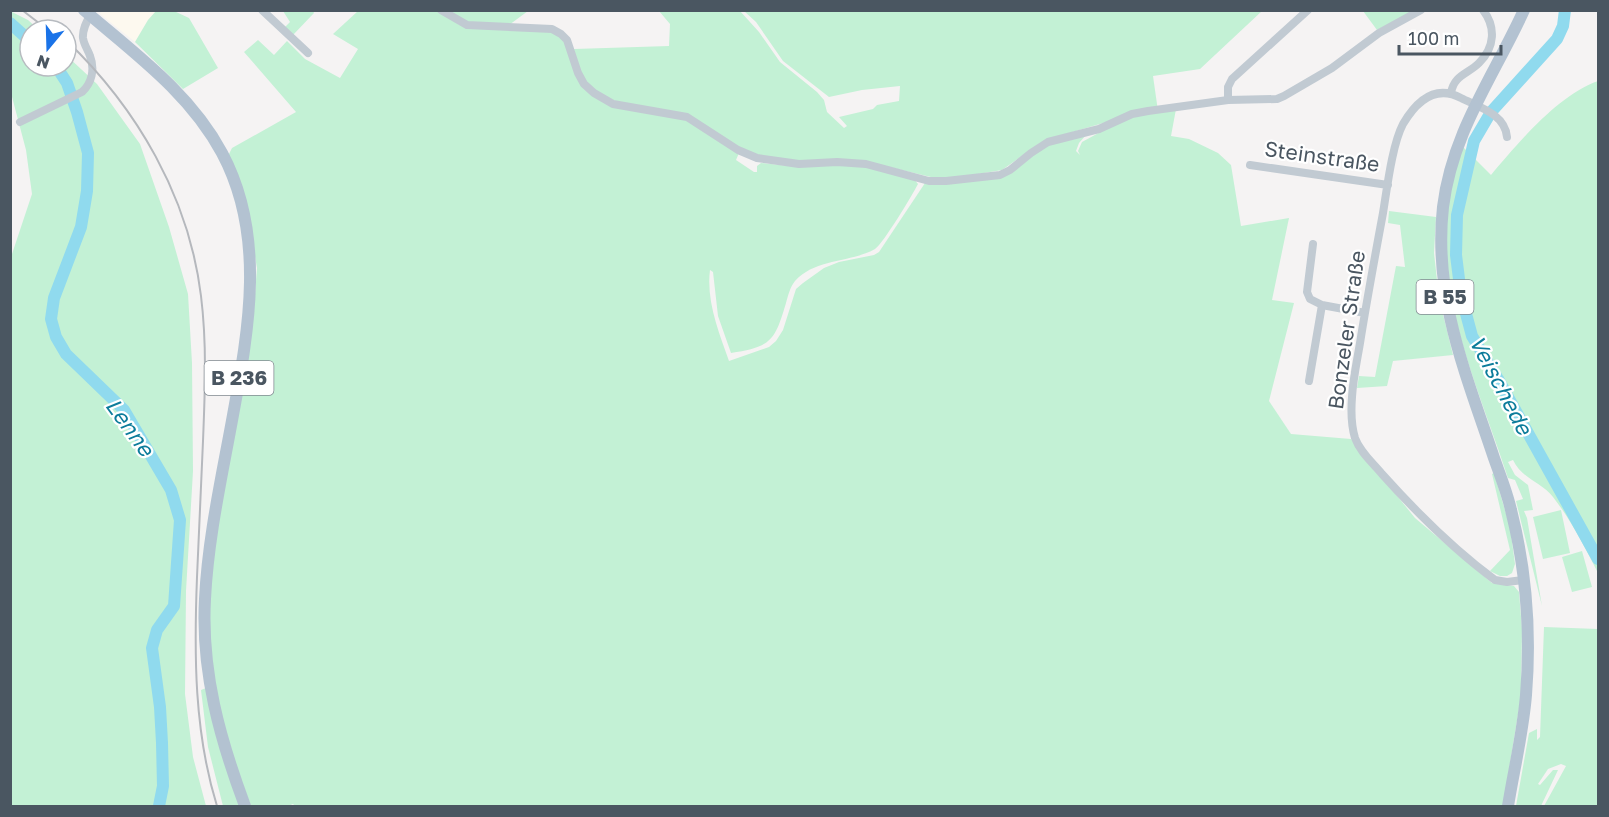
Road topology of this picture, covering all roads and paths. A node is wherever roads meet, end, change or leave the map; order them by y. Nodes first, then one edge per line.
1 (262, 10) edge
2 (441, 10) edge
3 (1308, 10) edge
4 (1421, 10) edge
5 (1483, 10) edge
6 (1524, 10) edge
7 (88, 12) edge
8 (308, 53) dead end
9 (1451, 93) junction
10 (1228, 100) junction
11 (1474, 105) junction
12 (20, 122) dead end
13 (1507, 137) dead end
14 (1250, 165) dead end
15 (1388, 185) junction
16 (1313, 244) dead end
17 (1322, 305) junction
18 (1365, 313) junction
19 (1309, 381) dead end
20 (1523, 580) junction
21 (245, 807) edge
22 (1508, 807) edge

1 - 8 street
2 - 10 street
3 - 10 street
4 - 10 street
5 - 9 street
6 - 11 main road, B 55
7 - 12 street
7 - 21 main road, B 236
9 - 11 street
9 - 15 street, Bonzeler Straße
11 - 13 street
11 - 20 main road, B 55
14 - 15 street, Steinstraße
15 - 18 street, Bonzeler Straße
16 - 17 street
17 - 18 street
17 - 19 street
18 - 20 street, Bonzeler Straße
20 - 22 main road, B 55

